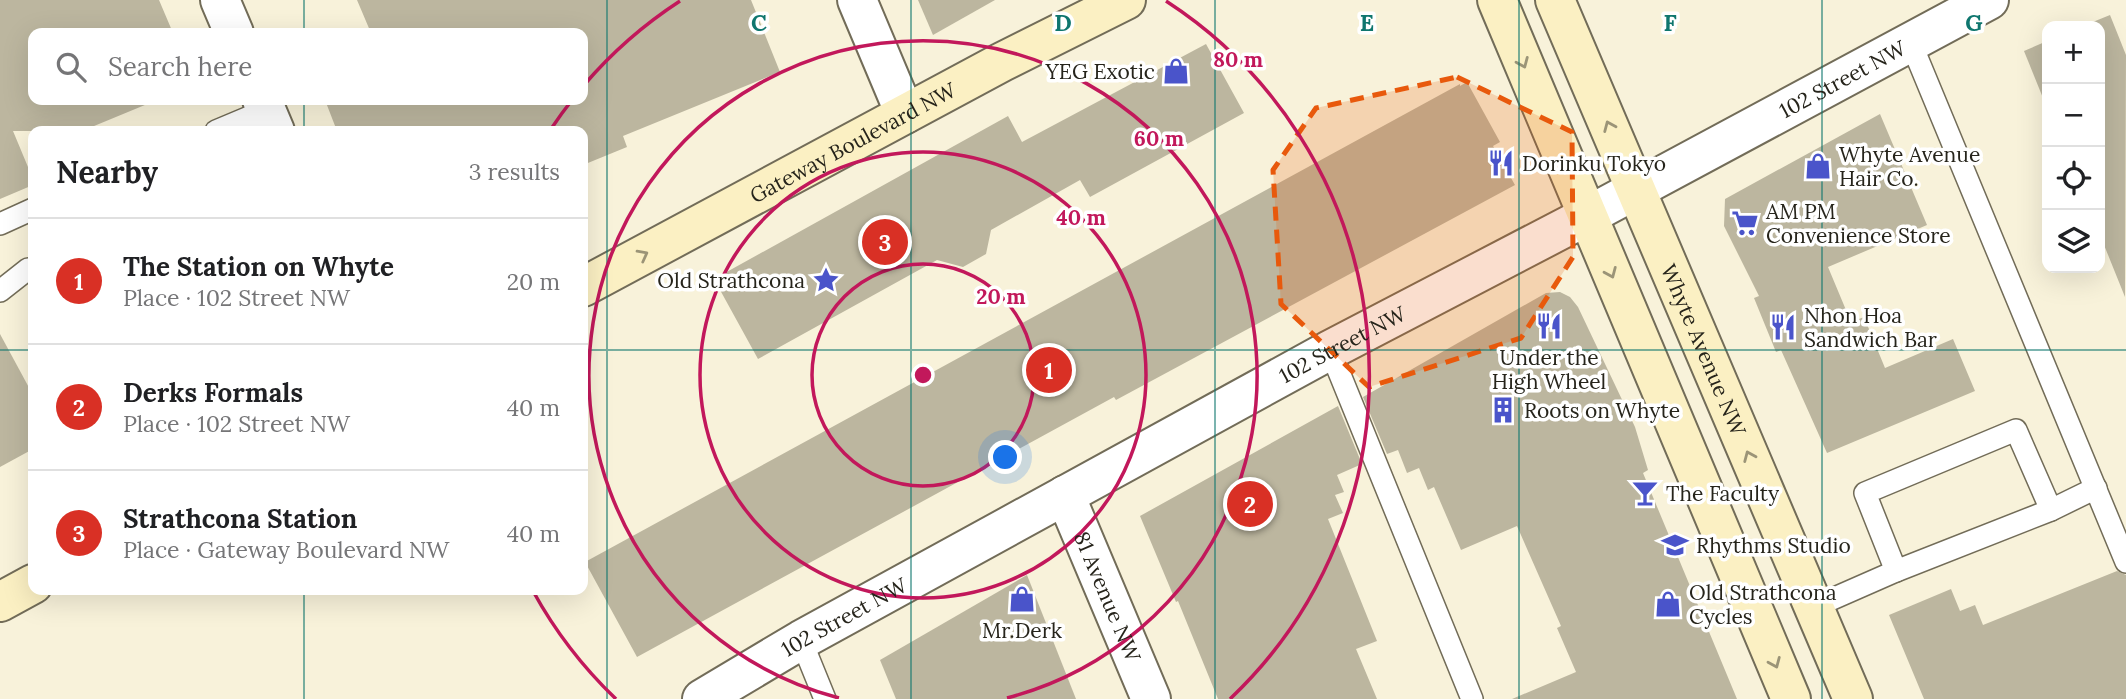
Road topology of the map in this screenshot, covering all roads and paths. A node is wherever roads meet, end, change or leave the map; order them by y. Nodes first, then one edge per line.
1 (220, 0) edge
2 (857, 0) edge
3 (1126, 0) edge
4 (1497, 0) edge
5 (1556, 0) edge
6 (1989, 0) edge
7 (232, 28) edge
8 (1911, 43) junction
9 (267, 114) edge
10 (905, 114) junction
11 (231, 126) edge
12 (1636, 188) junction
13 (28, 211) edge
14 (1587, 216) junction
15 (0, 224) edge
16 (28, 268) edge
17 (28, 270) edge
18 (0, 272) edge
19 (588, 284) edge
20 (0, 291) edge
21 (1330, 350) junction
22 (2096, 488) junction
23 (1065, 495) junction
24 (2052, 510) junction
25 (2126, 562) edge
26 (1896, 571) junction
27 (28, 587) edge
28 (0, 602) edge
29 (1814, 607) junction
30 (801, 640) junction
31 (702, 699) edge
32 (825, 699) edge
33 (1152, 699) edge
34 (1472, 699) edge
35 (1791, 699) edge
36 (1853, 699) edge

1 - 7 street
2 - 10 street
3 - 10 main road, Gateway Boulevard NW
4 -> 14 main road
12 -> 5 main road, Whyte Avenue NW
6 - 8 street, 102 Street NW
8 - 12 street, 102 Street NW
8 - 22 lane
9 - 11 lane
19 -> 10 main road, Gateway Boulevard NW
12 - 14 street, 102 Street NW
29 -> 12 main road, Whyte Avenue NW
13 - 15 lane
14 - 21 street, 102 Street NW
14 -> 35 main road
16 - 18 lane
17 - 20 lane
21 - 23 street, 102 Street NW
21 - 34 lane
22 - 24 lane
22 - 25 lane
23 - 30 street, 102 Street NW
23 - 33 street, 81 Avenue NW
24 - 26 lane
24 - 26 lane
26 - 29 lane
27 - 28 main road
29 - 36 main road, Whyte Avenue NW
30 - 31 street, 102 Street NW
30 - 32 lane

